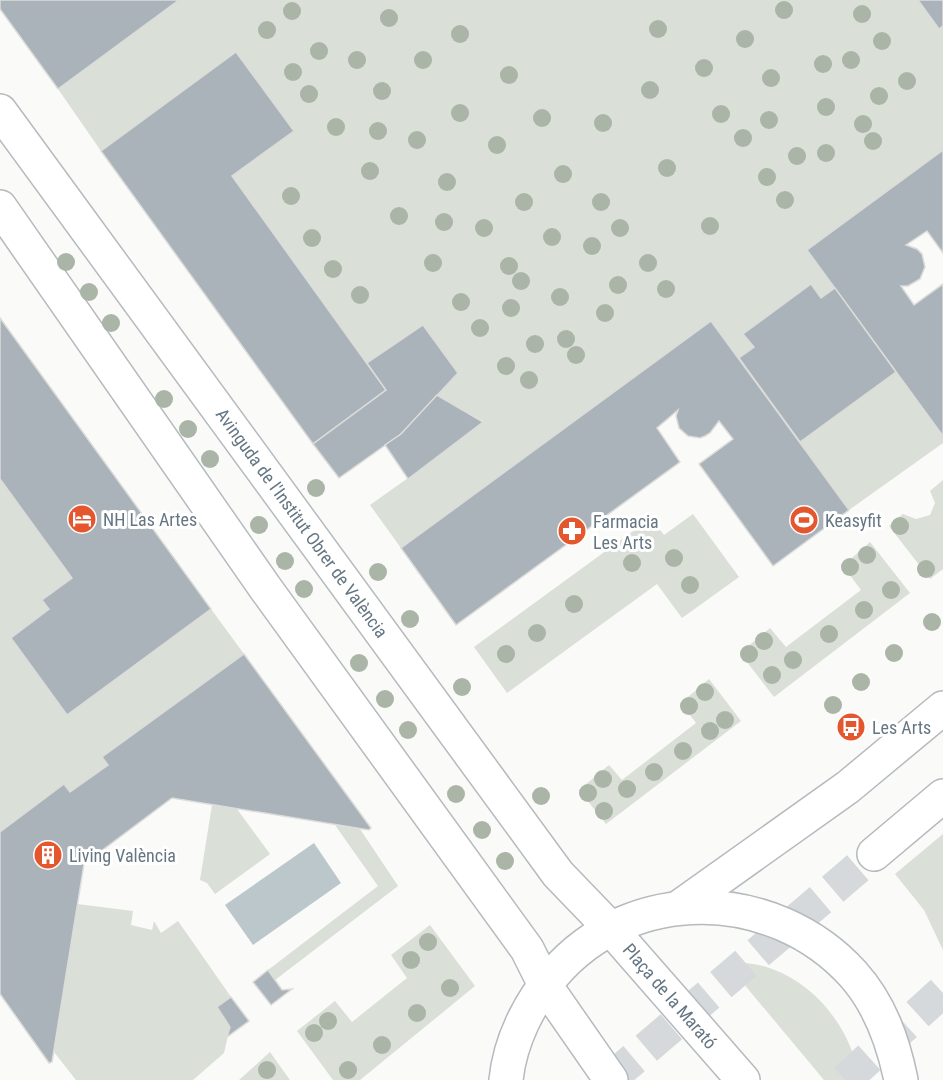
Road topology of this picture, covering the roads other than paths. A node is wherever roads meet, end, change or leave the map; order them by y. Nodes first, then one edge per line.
1 (0, 111) edge
2 (0, 207) edge
3 (943, 708) edge
4 (943, 796) edge
5 (874, 854) tunnel mouth
6 (678, 908) junction
7 (611, 929) junction
8 (545, 985) junction
9 (502, 1076) edge
10 (611, 1080) edge
11 (743, 1080) edge
12 (902, 1080) edge

1 - 7 main road, Avinguda de l'Institut Obrer de València
2 - 8 main road
3 - 6 main road
4 - 5 main road
6 - 7 main road, Plaça de la Marató
6 - 12 main road, Plaça de la Marató
7 - 8 main road
7 - 11 main road, Plaça de la Marató
8 - 9 main road
8 - 10 main road

